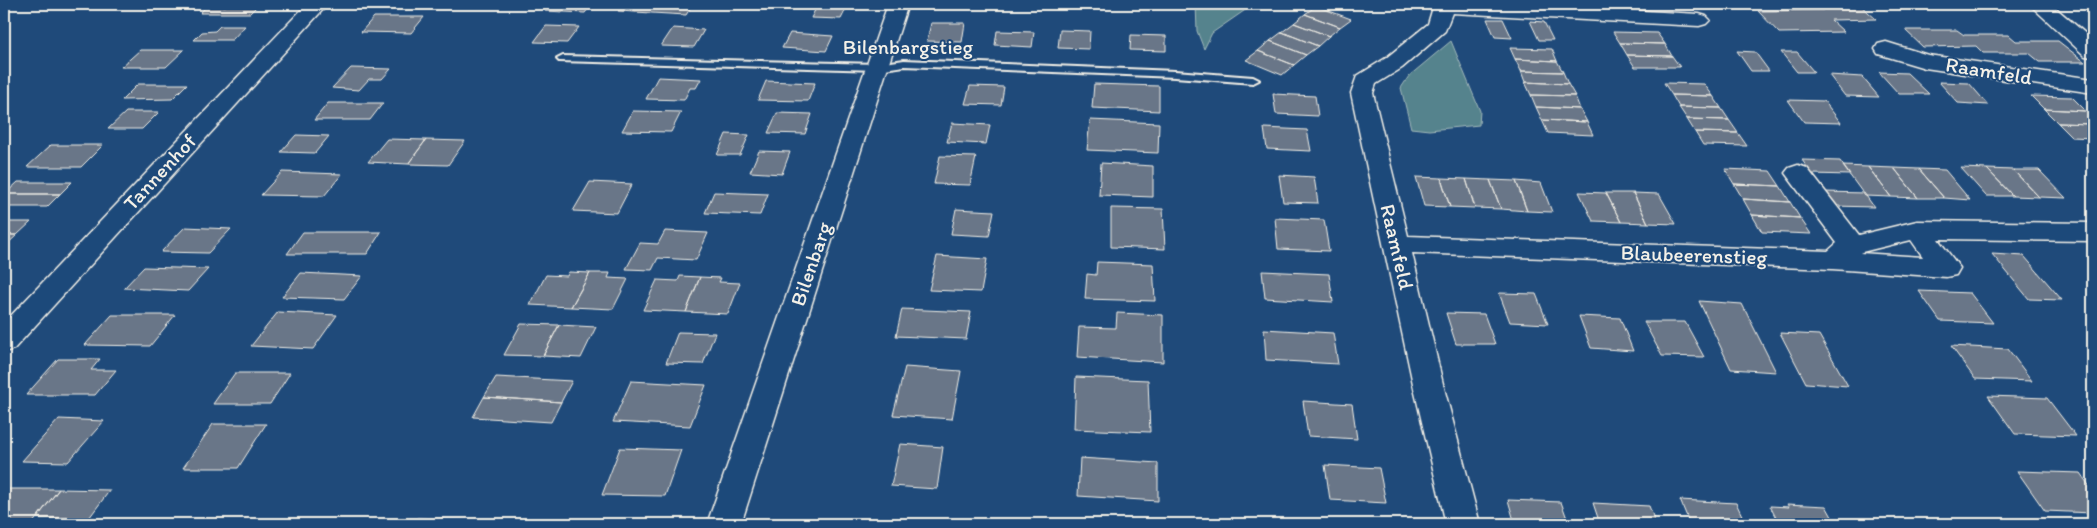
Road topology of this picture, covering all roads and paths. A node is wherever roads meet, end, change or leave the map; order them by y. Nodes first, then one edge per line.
1 (318, 4) edge
2 (898, 4) edge
3 (2039, 4) edge
4 (1444, 5) edge
5 (1699, 20) dead end
6 (1886, 49) dead end
7 (2093, 51) edge
8 (563, 59) dead end
9 (878, 67) junction
10 (1253, 80) dead end
11 (2093, 86) edge
12 (1798, 173) dead end
13 (1917, 230) junction
14 (2093, 232) edge
15 (1396, 244) junction
16 (1842, 252) junction
17 (4, 341) edge
18 (724, 524) edge
19 (1463, 524) edge

1 - 17 street, Tannenhof
2 - 9 street, Bilenbarg
3 - 7 street
4 - 5 street
4 - 15 street, Raamfeld
6 - 11 street, Raamfeld
8 - 9 lane, Bilenbargstieg
9 - 10 lane, Bilenbargstieg
9 - 18 street, Bilenbarg
12 - 16 street
13 - 14 street, Blaubeerenstieg
13 - 16 street, Blaubeerenstieg
13 - 16 street, Blaubeerenstieg
15 - 16 street, Blaubeerenstieg
15 - 19 street, Raamfeld

